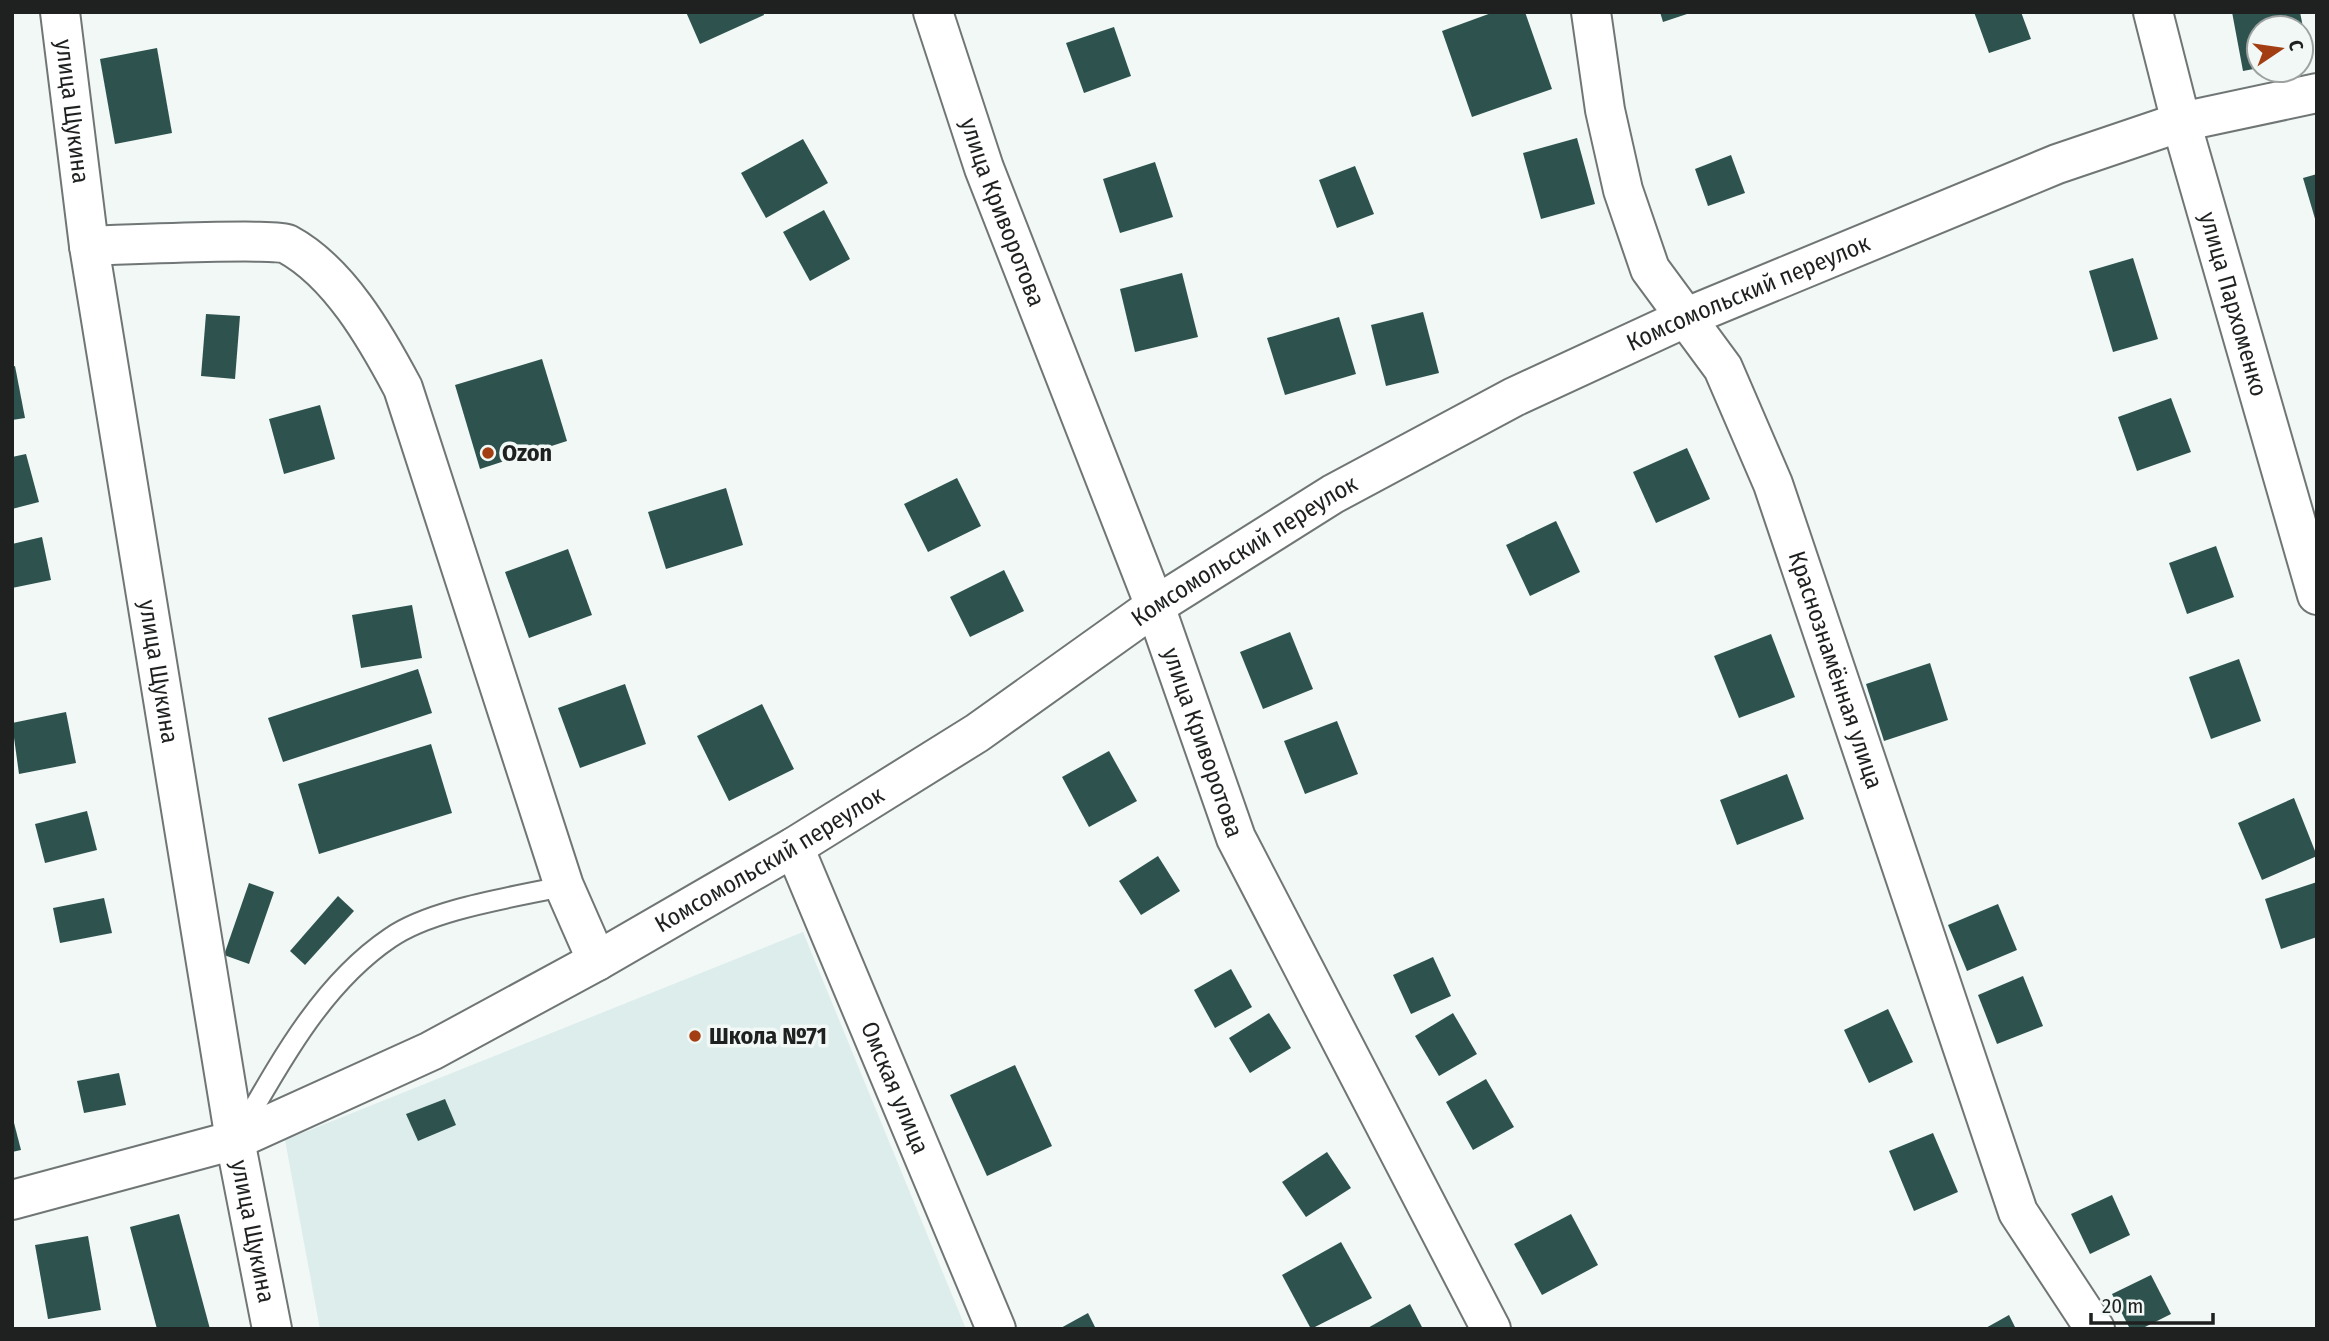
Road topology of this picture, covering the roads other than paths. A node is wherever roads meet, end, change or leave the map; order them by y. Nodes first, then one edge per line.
1 (60, 12) edge
2 (933, 12) edge
3 (1591, 12) edge
4 (2153, 12) edge
5 (2317, 93) edge
6 (2180, 122) junction
7 (89, 246) junction
8 (1687, 317) junction
9 (2317, 595) edge
10 (1155, 606) junction
11 (794, 847) junction
12 (564, 886) junction
13 (597, 961) junction
14 (235, 1140) junction
15 (12, 1200) edge
16 (272, 1329) edge
17 (996, 1329) edge
18 (1491, 1329) edge
19 (2095, 1329) edge

1 - 7 street, улица Щукина
2 - 10 street, улица Криворотова
3 - 8 street, Краснознамённая улица
4 - 6 street, улица Пархоменко
5 - 6 street, Комсомольский переулок
6 - 8 street, Комсомольский переулок
6 - 9 street, улица Пархоменко
7 - 12 street
7 - 14 street, улица Щукина
8 - 10 street, Комсомольский переулок
8 - 19 street, Краснознамённая улица
10 - 11 street, Комсомольский переулок
10 - 18 street, улица Криворотова
11 - 13 street, Комсомольский переулок
11 - 17 street, Омская улица
12 - 13 street
12 - 14 lane
13 - 14 street, Комсомольский переулок
14 - 15 street, Комсомольский переулок
14 - 16 street, улица Щукина

